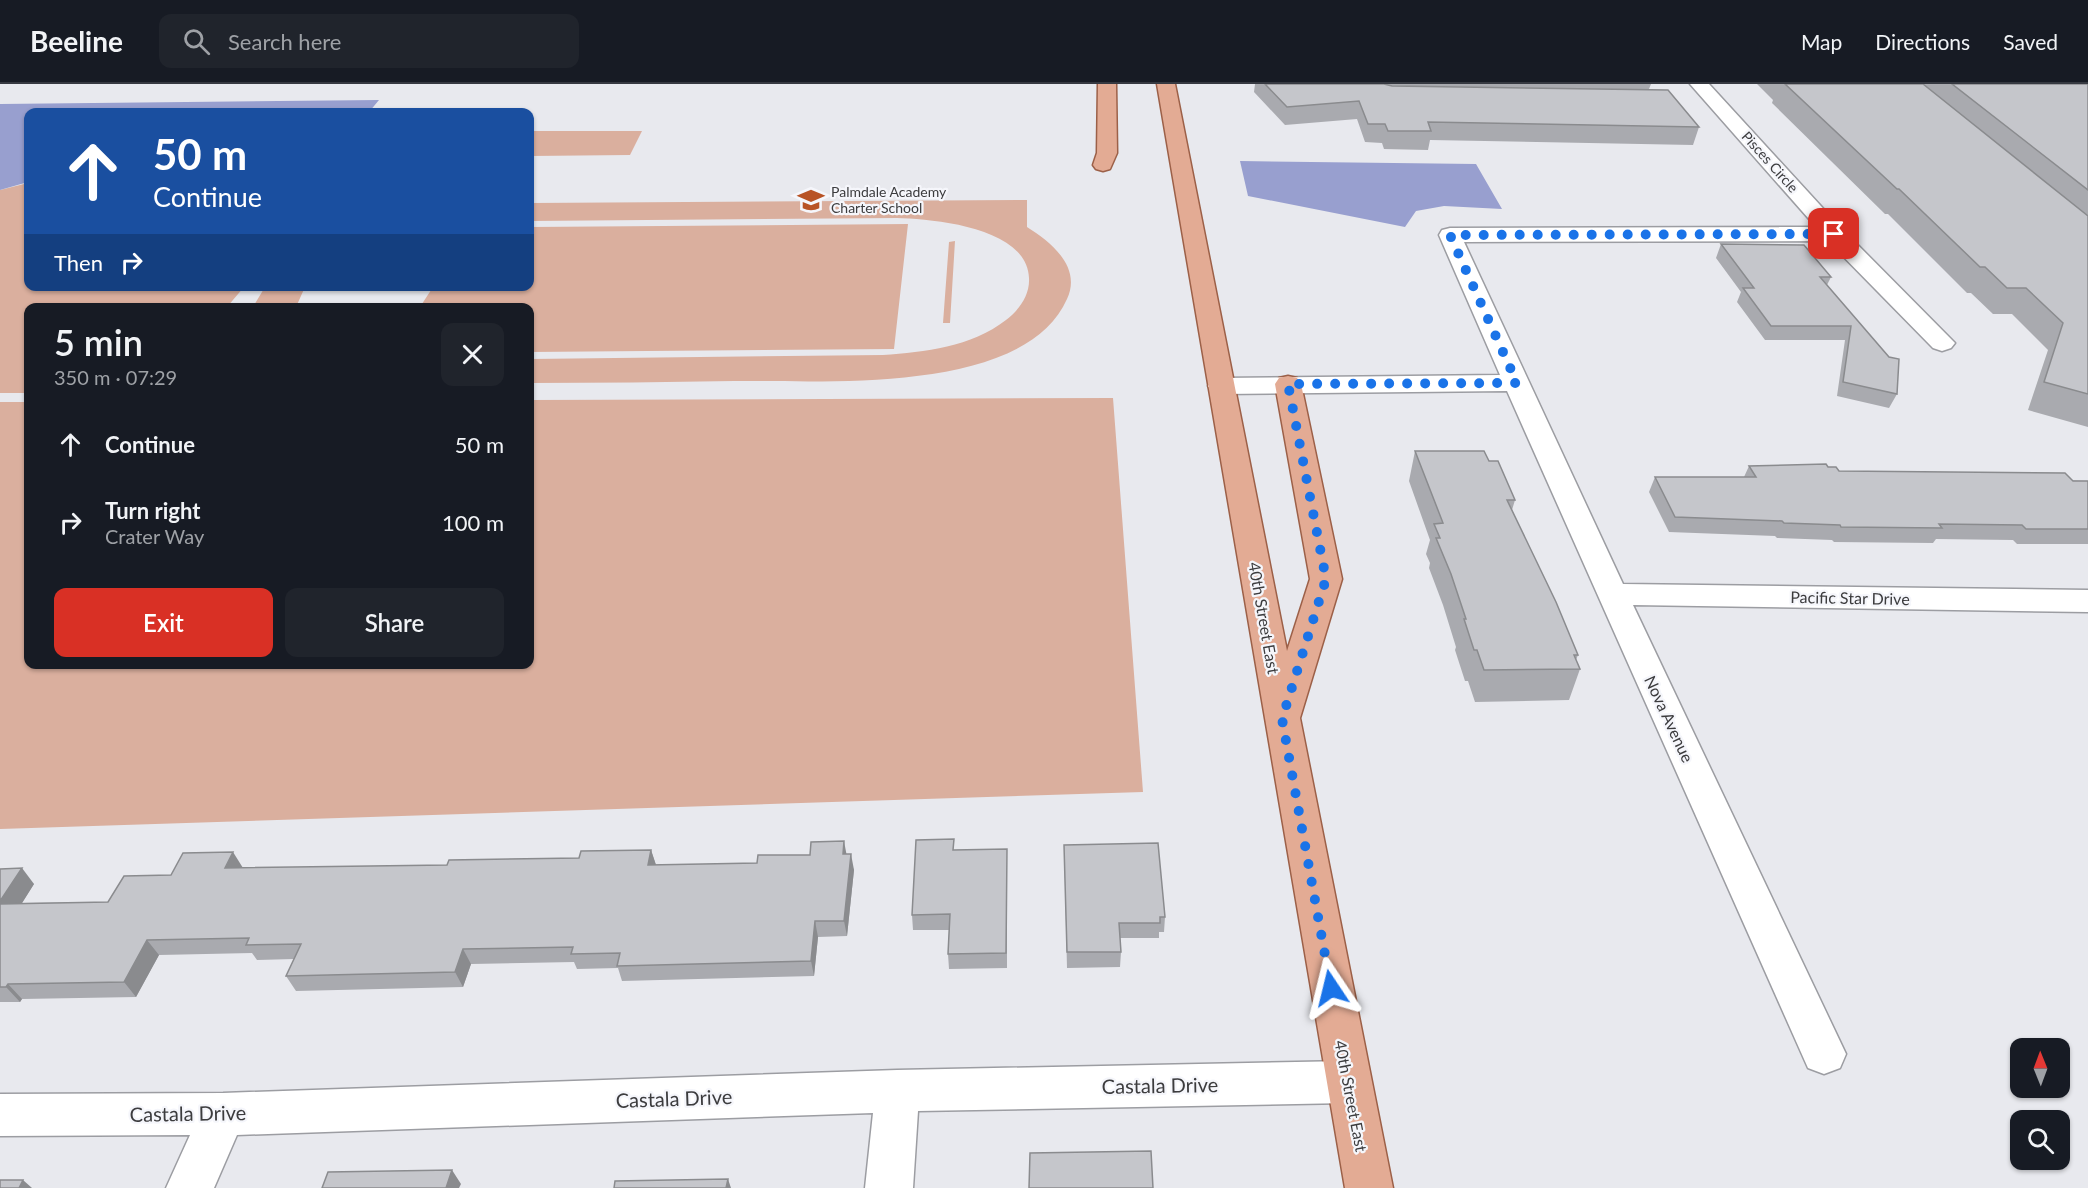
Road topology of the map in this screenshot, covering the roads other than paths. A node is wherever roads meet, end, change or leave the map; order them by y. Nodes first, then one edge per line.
1 (1107, 84) edge
2 (1171, 91) edge
3 (1700, 94) edge
4 (1103, 165) dead end
5 (1834, 234) junction
6 (1942, 343) dead end
7 (1517, 383) junction
8 (1288, 384) junction
9 (1221, 386) junction
10 (1612, 594) junction
11 (2088, 601) edge
12 (1282, 719) junction
13 (1824, 1054) dead end
14 (1348, 1082) junction
15 (897, 1091) junction
16 (223, 1114) junction
17 (0, 1115) edge
18 (190, 1188) edge
19 (889, 1188) edge
20 (1369, 1188) edge

1 - 4 main road
2 - 9 main road, 40th Street East
3 - 5 street, Pisces Circle
5 - 6 street, Pisces Circle
5 - 7 street, Nova Avenue
7 - 8 street
7 - 10 street, Nova Avenue
8 - 9 street
8 - 12 main road
9 - 12 main road, 40th Street East
10 - 11 street, Pacific Star Drive
10 - 13 street, Nova Avenue
12 - 14 main road, 40th Street East
14 - 15 street, Castala Drive
14 - 20 main road, 40th Street East
15 - 16 street, Castala Drive
15 - 19 street
16 - 17 street, Castala Drive
16 - 18 street

